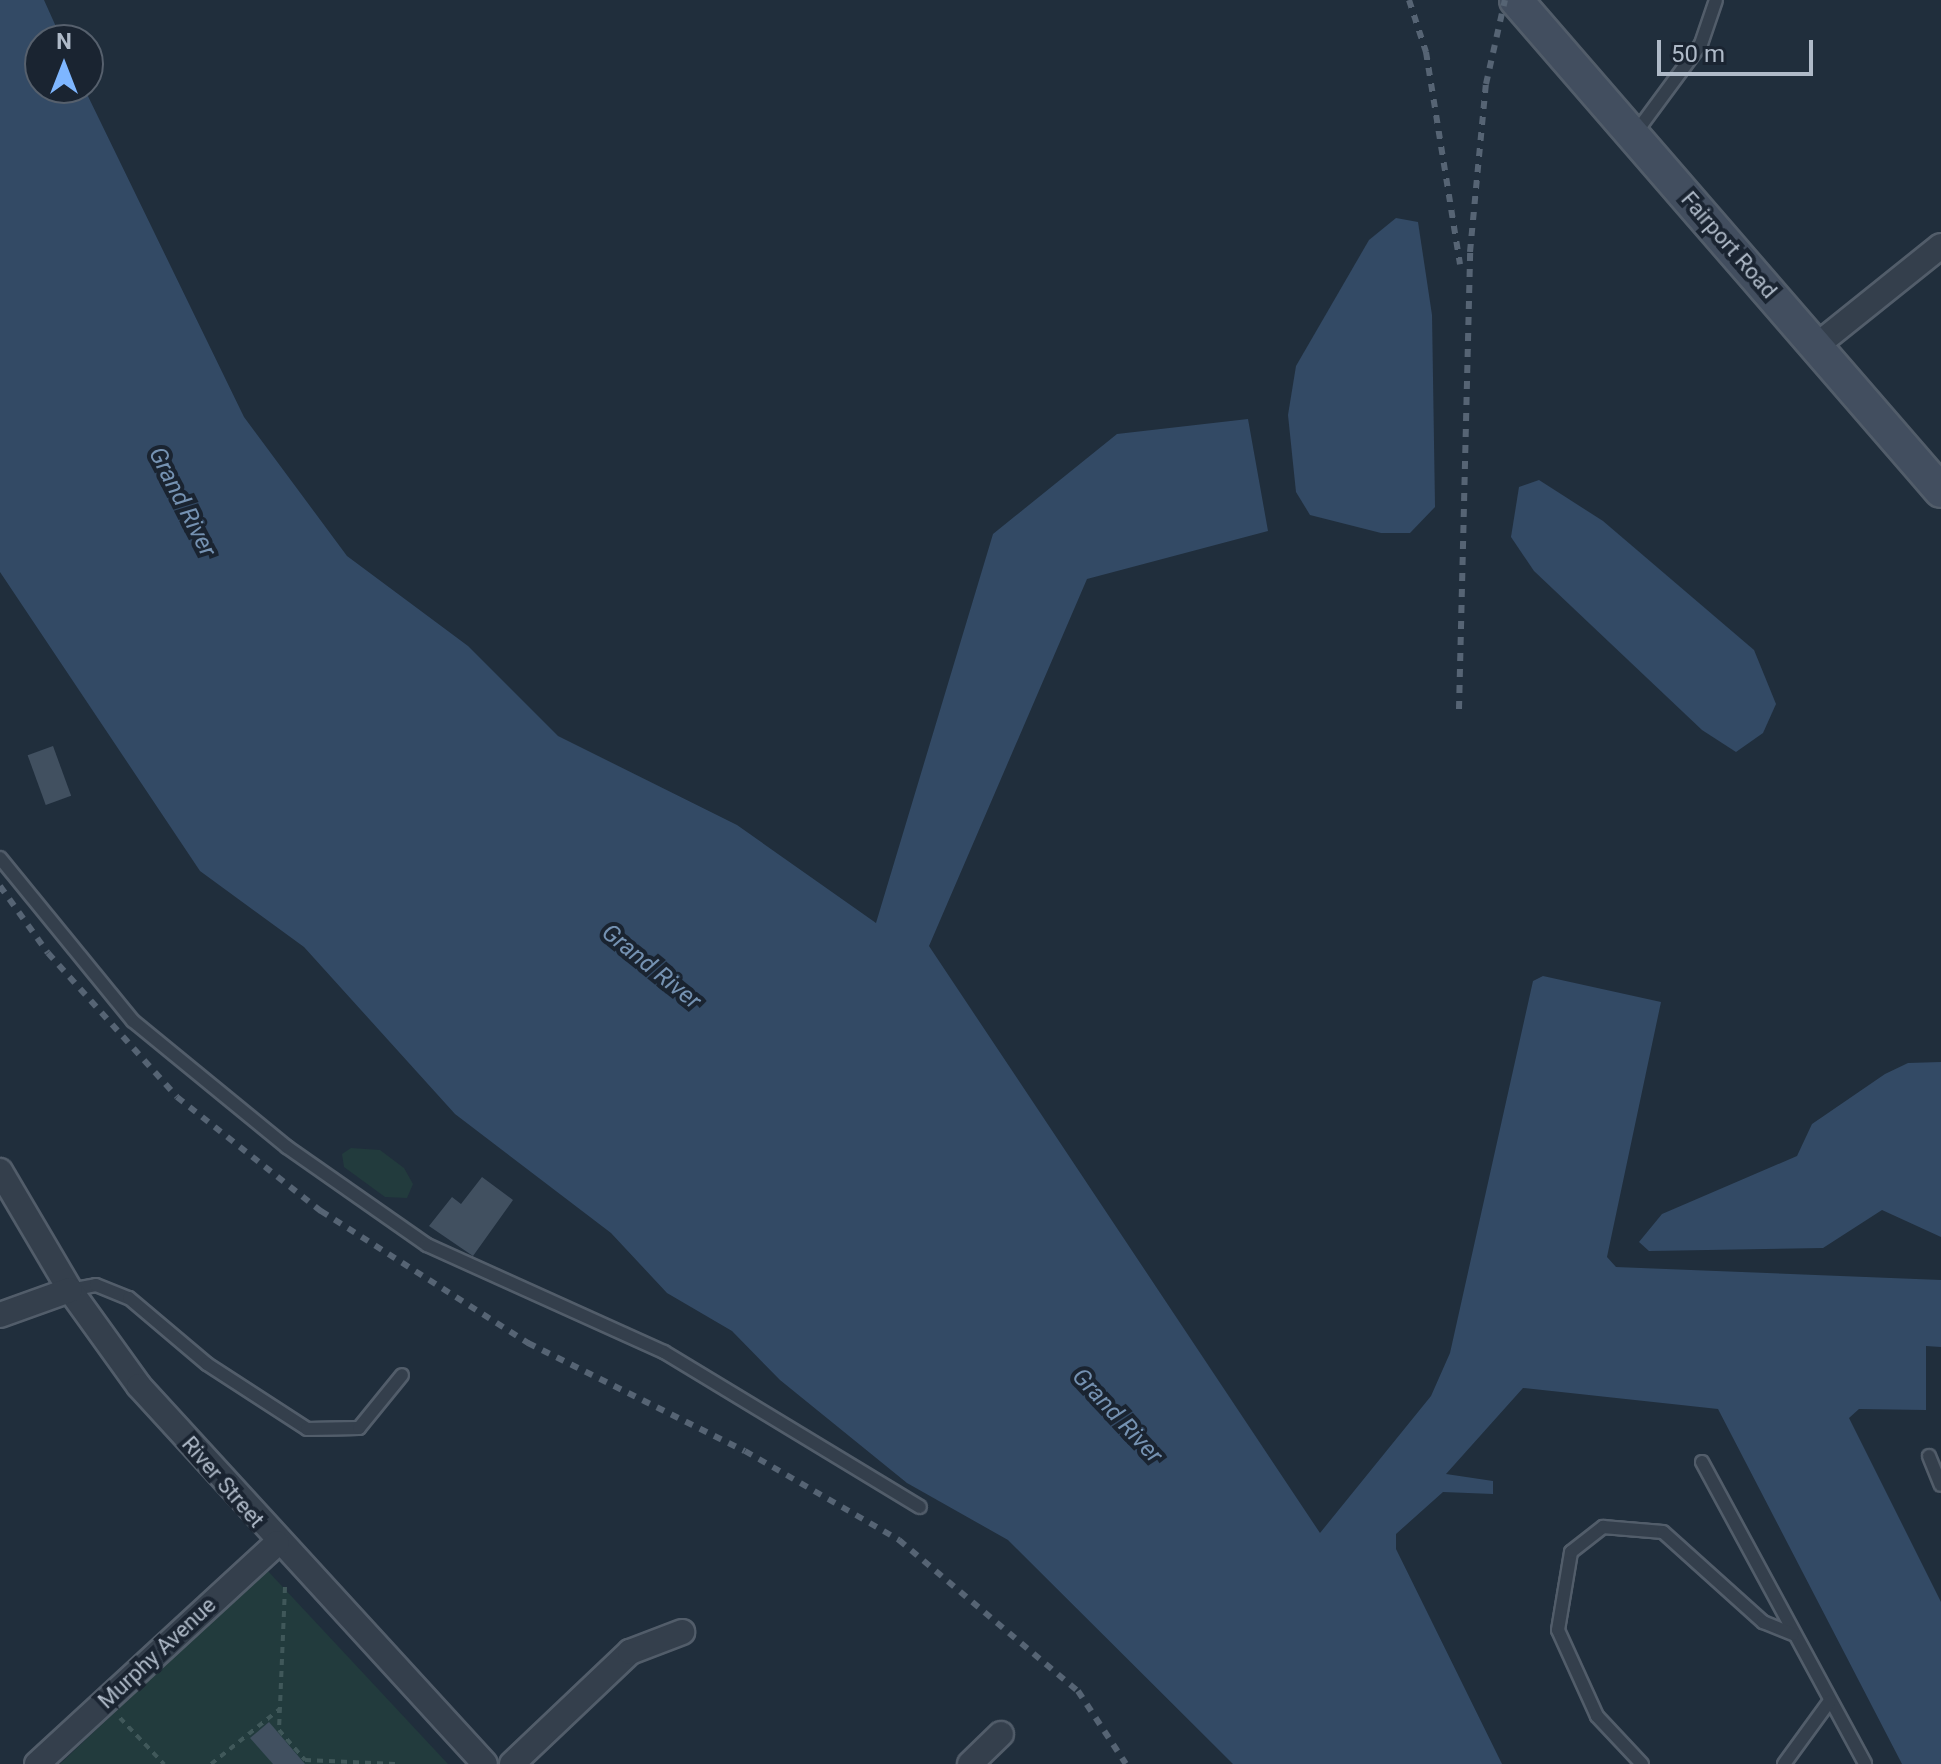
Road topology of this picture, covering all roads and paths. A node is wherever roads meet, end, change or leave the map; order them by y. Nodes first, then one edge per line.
1 (1516, 0) edge
2 (1716, 0) edge
3 (1634, 135) junction
4 (1941, 246) edge
5 (1816, 346) junction
6 (1941, 491) edge
7 (0, 858) edge
8 (0, 1171) edge
9 (70, 1290) junction
10 (0, 1315) edge
11 (402, 1375) dead end
12 (1929, 1456) dead end
13 (1702, 1462) dead end
14 (1941, 1485) edge
15 (920, 1507) dead end
16 (277, 1543) junction
17 (285, 1587) dead end
18 (682, 1632) dead end
19 (1793, 1634) junction
20 (104, 1702) junction
21 (1829, 1702) junction
22 (280, 1709) junction
23 (1001, 1734) dead end
24 (312, 1762) edge
25 (37, 1764) edge
26 (164, 1764) edge
27 (211, 1764) edge
28 (395, 1764) edge
29 (485, 1764) edge
30 (512, 1764) edge
31 (970, 1764) edge
32 (1642, 1764) edge
33 (1784, 1764) edge
34 (1865, 1764) edge

1 - 3 street, Fairport Road
2 - 3 lane
3 - 5 street, Fairport Road
4 - 5 street
5 - 6 street, Fairport Road
7 - 15 lane
8 - 9 street, River Street
9 - 10 street
9 - 11 lane
9 - 16 street, River Street
12 - 14 lane
13 - 19 lane
16 - 20 street, Murphy Avenue
16 - 29 street, River Street
17 - 22 path
18 - 30 street
19 - 21 lane
19 - 32 lane
20 - 25 street, Murphy Avenue
20 - 26 path
21 - 33 lane
21 - 34 lane
22 - 24 path
22 - 27 path
23 - 31 street
24 - 28 path

